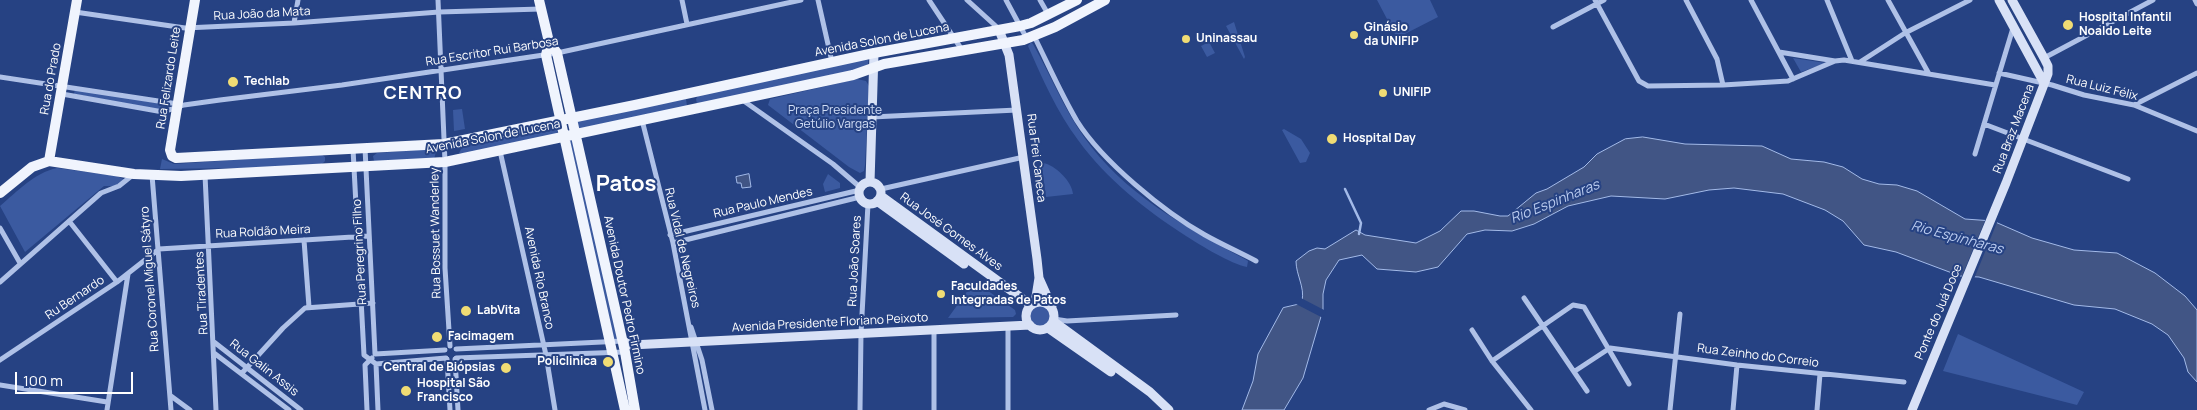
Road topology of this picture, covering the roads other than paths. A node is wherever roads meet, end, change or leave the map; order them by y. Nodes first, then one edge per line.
1 (77, 0) edge
2 (195, 0) edge
3 (298, 0) edge
4 (438, 0) edge
5 (682, 0) edge
6 (801, 0) edge
7 (818, 0) edge
8 (929, 0) edge
9 (967, 0) edge
10 (1006, 0) edge
11 (1040, 0) edge
12 (1077, 0) edge
13 (1106, 0) edge
14 (1604, 0) edge
15 (1686, 0) edge
16 (1751, 0) edge
17 (1827, 0) edge
18 (1888, 0) edge
19 (1970, 0) edge
20 (1999, 0) edge
21 (2012, 0) edge
22 (2153, 0) edge
23 (2195, 0) edge
24 (1596, 2) edge
25 (540, 4) edge
26 (2197, 4) edge
27 (75, 12) junction
28 (439, 12) junction
29 (1048, 15) junction
30 (294, 23) junction
31 (687, 24) junction
32 (1020, 26) junction
33 (1553, 27) dead end
34 (190, 28) junction
35 (2013, 28) junction
36 (999, 30) junction
37 (1905, 33) junction
38 (954, 38) junction
39 (1026, 38) junction
40 (1005, 43) junction
41 (962, 50) junction
42 (1779, 52) junction
43 (874, 53) junction
44 (552, 54) junction
45 (2044, 58) junction
46 (1835, 61) junction
47 (1852, 61) junction
48 (832, 62) junction
49 (1859, 62) junction
50 (874, 68) junction
51 (442, 70) junction
52 (1999, 73) junction
53 (2197, 73) edge
54 (1929, 74) junction
55 (0, 77) edge
56 (1793, 80) junction
57 (2044, 83) junction
58 (1723, 85) junction
59 (1995, 85) junction
60 (63, 90) junction
61 (740, 99) junction
62 (2134, 105) junction
63 (179, 106) junction
64 (1018, 110) junction
65 (872, 117) junction
66 (566, 119) junction
67 (642, 120) junction
68 (1984, 124) junction
69 (2197, 131) edge
70 (576, 134) junction
71 (565, 136) junction
72 (2024, 138) junction
73 (444, 144) junction
74 (364, 148) junction
75 (353, 149) junction
76 (322, 150) junction
77 (500, 151) junction
78 (1976, 154) dead end
79 (1024, 157) junction
80 (176, 158) joint
81 (50, 161) junction
82 (445, 162) junction
83 (354, 166) junction
84 (366, 166) junction
85 (322, 168) junction
86 (134, 174) junction
87 (205, 174) junction
88 (152, 175) junction
89 (2128, 180) dead end
90 (870, 182) junction
91 (2006, 183) joint
92 (860, 192) junction
93 (0, 193) edge
94 (877, 197) junction
95 (69, 221) junction
96 (0, 228) edge
97 (670, 235) junction
98 (358, 236) junction
99 (369, 236) junction
100 (304, 240) junction
101 (673, 243) junction
102 (210, 246) junction
103 (159, 249) junction
104 (1256, 260) dead end
105 (20, 263) junction
106 (128, 273) junction
107 (1039, 278) junction
108 (0, 282) edge
109 (117, 282) junction
110 (1524, 298) dead end
111 (373, 303) junction
112 (362, 304) junction
113 (1031, 306) junction
114 (308, 307) junction
115 (1052, 308) junction
116 (1680, 314) dead end
117 (1176, 315) dead end
118 (1052, 323) junction
119 (1543, 324) junction
120 (1030, 325) junction
121 (1008, 327) junction
122 (934, 330) junction
123 (1472, 330) dead end
124 (861, 333) junction
125 (611, 341) junction
126 (693, 341) junction
127 (214, 342) junction
128 (543, 345) junction
129 (627, 346) junction
130 (448, 348) junction
131 (1610, 348) junction
132 (456, 349) junction
133 (214, 352) junction
134 (614, 352) junction
135 (375, 354) junction
136 (546, 355) junction
137 (1675, 357) junction
138 (447, 358) junction
139 (455, 358) junction
140 (0, 360) edge
141 (370, 360) junction
142 (1492, 361) junction
143 (376, 364) junction
144 (1737, 365) junction
145 (247, 367) junction
146 (1575, 371) junction
147 (242, 373) junction
148 (1820, 374) junction
149 (1904, 382) dead end
150 (1629, 384) dead end
151 (0, 385) edge
152 (1588, 392) dead end
153 (171, 396) junction
154 (107, 402) junction
155 (1166, 407) edge
156 (1430, 409) edge
157 (107, 410) edge
158 (171, 410) edge
159 (190, 410) edge
160 (216, 410) edge
161 (289, 410) edge
162 (301, 410) edge
163 (368, 410) edge
164 (378, 410) edge
165 (450, 410) edge
166 (458, 410) edge
167 (555, 410) edge
168 (625, 410) edge
169 (636, 410) edge
170 (704, 410) edge
171 (712, 410) edge
172 (860, 410) edge
173 (934, 410) edge
174 (1008, 410) edge
175 (1465, 410) edge
176 (1531, 410) edge
177 (1670, 410) edge
178 (1733, 410) edge
179 (1817, 410) edge
180 (1912, 410) edge

1 - 27 main road, Rua do Prado
2 - 34 main road, Rua Felizardo Leite
3 - 30 street
4 - 28 street, Rua Bossuet Wanderley
5 - 31 street
6 - 31 street, Rua Escritor Rui Barbosa
7 - 48 street
8 - 38 street
9 - 36 street
10 - 32 street
11 - 29 street
12 - 29 main road, Avenida Solon de Lucena
13 - 39 main road, Avenida Solon de Lucena
14 - 24 street
15 - 58 street
16 - 42 street
17 - 47 street
18 - 37 street
19 - 37 street
20 - 35 main road
21 - 45 main road
22 - 45 street
23 - 26 street
24 - 33 street
24 - 58 street
25 - 28 street, Rua João da Mata
25 - 44 main road, Avenida Doutor Pedro Firmino
27 - 34 street, Rua João da Mata
27 - 60 main road, Rua do Prado
28 - 30 street, Rua João da Mata
28 - 51 street, Rua Bossuet Wanderley
29 - 32 main road, Avenida Solon de Lucena
30 - 34 street, Rua João da Mata
31 - 44 street, Rua Escritor Rui Barbosa
32 - 36 main road, Avenida Solon de Lucena
32 - 39 street
34 - 63 main road, Rua Felizardo Leite
35 - 52 street
35 - 57 main road
36 - 38 main road, Avenida Solon de Lucena
36 - 40 main road, Rua Frei Caneca
37 - 49 street
37 - 54 street
38 - 41 street
38 - 43 main road, Avenida Solon de Lucena
39 - 40 main road, Avenida Solon de Lucena
39 - 104 street
40 - 41 main road, Avenida Solon de Lucena
40 - 64 main road, Rua Frei Caneca
41 - 50 main road, Avenida Solon de Lucena
42 - 46 street
42 - 56 street
43 - 48 main road, Avenida Solon de Lucena
43 - 50 main road
44 - 51 street, Rua Escritor Rui Barbosa
44 - 66 main road, Avenida Doutor Pedro Firmino
45 - 57 main road, Rua Braz Macena
46 - 47 street
46 - 56 street
47 - 49 street
48 - 66 main road, Avenida Solon de Lucena
49 - 54 street
50 - 61 main road, Avenida Solon de Lucena
50 - 65 main road
51 - 63 street, Rua Escritor Rui Barbosa
51 - 73 street, Rua Bossuet Wanderley
52 - 57 street, Rua Luiz Félix
52 - 59 street
53 - 62 street
54 - 59 street
55 - 60 street
56 - 58 street
57 - 62 street, Rua Luiz Félix
57 - 72 main road, Rua Braz Macena
59 - 68 street
60 - 63 street, Rua Escritor Rui Barbosa
60 - 63 street, Rua Escritor Rui Barbosa
60 - 81 main road, Rua do Prado
61 - 67 main road, Avenida Solon de Lucena
61 - 92 street
62 - 69 street, Rua Luiz Félix
63 - 80 main road, Rua Felizardo Leite
64 - 65 street
64 - 79 main road, Rua Frei Caneca
65 - 90 main road
66 - 70 main road, Avenida Doutor Pedro Firmino
66 - 71 main road, Avenida Doutor Pedro Firmino
66 - 73 main road, Avenida Solon de Lucena
67 - 70 main road, Avenida Solon de Lucena
67 - 97 street, Rua Vidal de Negreiros
68 - 72 street
68 - 78 street
70 - 71 main road, Avenida Solon de Lucena
70 - 129 main road, Avenida Doutor Pedro Firmino
71 - 77 main road, Avenida Solon de Lucena
71 - 125 main road, Avenida Doutor Pedro Firmino
72 - 89 street
72 - 91 main road, Rua Braz Macena
73 - 74 main road, Avenida Solon de Lucena
73 - 82 street, Rua Bossuet Wanderley
74 - 75 main road, Avenida Solon de Lucena
74 - 84 street, Rua Peregrino Filho
75 - 76 main road, Avenida Solon de Lucena
75 - 83 street, Rua Peregrino Filho
76 - 80 main road, Avenida Solon de Lucena
76 - 85 main road
77 - 82 main road, Avenida Solon de Lucena
77 - 128 street, Avenida Rio Branco
79 - 94 street
79 - 107 main road, Rua Frei Caneca
81 - 86 main road, Avenida Solon de Lucena
81 - 93 main road
82 - 84 main road, Avenida Solon de Lucena
82 - 130 street, Rua Bossuet Wanderley
83 - 84 main road, Avenida Solon de Lucena
83 - 85 main road, Avenida Solon de Lucena
83 - 98 street, Rua Peregrino Filho
84 - 99 street, Rua Peregrino Filho
85 - 87 main road, Avenida Solon de Lucena
86 - 88 main road, Avenida Solon de Lucena
86 - 95 street
87 - 88 main road, Avenida Solon de Lucena
87 - 102 street, Rua Tiradentes
88 - 103 street, Rua Coronel Miguel Sátyro
90 - 92 main road
90 - 94 main road
91 - 180 main road, Ponte do Juá Doce
92 - 94 main road
92 - 97 street, Rua Paulo Mendes
92 - 101 street, Rua Paulo Mendes
94 - 113 main road, Rua José Gomes Alves
94 - 124 street, Rua João Soares
95 - 105 street
95 - 109 street
96 - 105 street
97 - 101 street, Rua Vidal de Negreiros
98 - 99 street, Rua Roldão Meira
98 - 100 street, Rua Roldão Meira
98 - 112 street, Rua Peregrino Filho
99 - 111 street, Rua Peregrino Filho
100 - 102 street, Rua Roldão Meira
100 - 114 street
101 - 126 street, Rua Vidal de Negreiros
102 - 103 street, Rua Roldão Meira
102 - 127 street, Rua Tiradentes
103 - 106 street, Ru Bernardo
103 - 153 street, Rua Coronel Miguel Sátyro
105 - 108 street
106 - 109 street, Ru Bernardo
106 - 154 street
107 - 113 main road, Rua Frei Caneca
107 - 115 main road, Rua Frei Caneca
109 - 140 street, Ru Bernardo
110 - 119 street
111 - 112 street
111 - 135 street, Rua Peregrino Filho
112 - 114 street
112 - 141 street, Rua Peregrino Filho
113 - 115 main road
113 - 120 main road
114 - 145 street
115 - 118 main road
116 - 137 street
117 - 118 street
118 - 120 main road
118 - 155 main road
119 - 131 street
119 - 142 street
119 - 146 street
120 - 121 main road, Avenida Presidente Floriano Peixoto
121 - 122 main road, Avenida Presidente Floriano Peixoto
121 - 174 street
122 - 124 main road, Avenida Presidente Floriano Peixoto
122 - 173 street
123 - 142 street
124 - 126 main road, Avenida Presidente Floriano Peixoto
124 - 172 street, Rua João Soares
125 - 128 street, Avenida Presidente Floriano Peixoto
125 - 129 street, Avenida Presidente Floriano Peixoto
125 - 134 main road, Avenida Doutor Pedro Firmino
126 - 129 main road, Avenida Presidente Floriano Peixoto
126 - 170 street, Rua Vidal de Negreiros
126 - 171 street, Rua Vidal de Negreiros
127 - 133 street, Rua Tiradentes
127 - 145 street, Rua Galin Assis
128 - 132 street, Avenida Presidente Floriano Peixoto
128 - 136 street, Avenida Rio Branco
129 - 134 street, Avenida Presidente Floriano Peixoto
129 - 169 main road, Avenida Doutor Pedro Firmino
130 - 132 street
130 - 135 street
130 - 138 street, Rua Bossuet Wanderley
131 - 137 street, Rua Zeinho do Correio
131 - 146 street
131 - 150 street
132 - 139 street
133 - 147 street, Rua Galin Assis
133 - 160 street, Rua Tiradentes
134 - 136 street, Avenida Presidente Floriano Peixoto
134 - 168 main road, Avenida Doutor Pedro Firmino
135 - 141 street
136 - 139 street, Avenida Presidente Floriano Peixoto
136 - 167 street, Avenida Rio Branco
137 - 144 street, Rua Zeinho do Correio
137 - 177 street
138 - 139 street, Avenida Presidente Floriano Peixoto
138 - 143 street
138 - 165 street
139 - 166 street
141 - 143 street
141 - 163 street
142 - 176 street
143 - 164 street
144 - 148 street, Rua Zeinho do Correio
144 - 178 street
145 - 147 street
145 - 162 street, Rua Galin Assis
146 - 152 street
147 - 161 street, Rua Galin Assis
148 - 149 street, Rua Zeinho do Correio
148 - 179 street
151 - 154 street
153 - 158 street, Rua Coronel Miguel Sátyro
153 - 159 street
154 - 157 street
156 - 175 street

